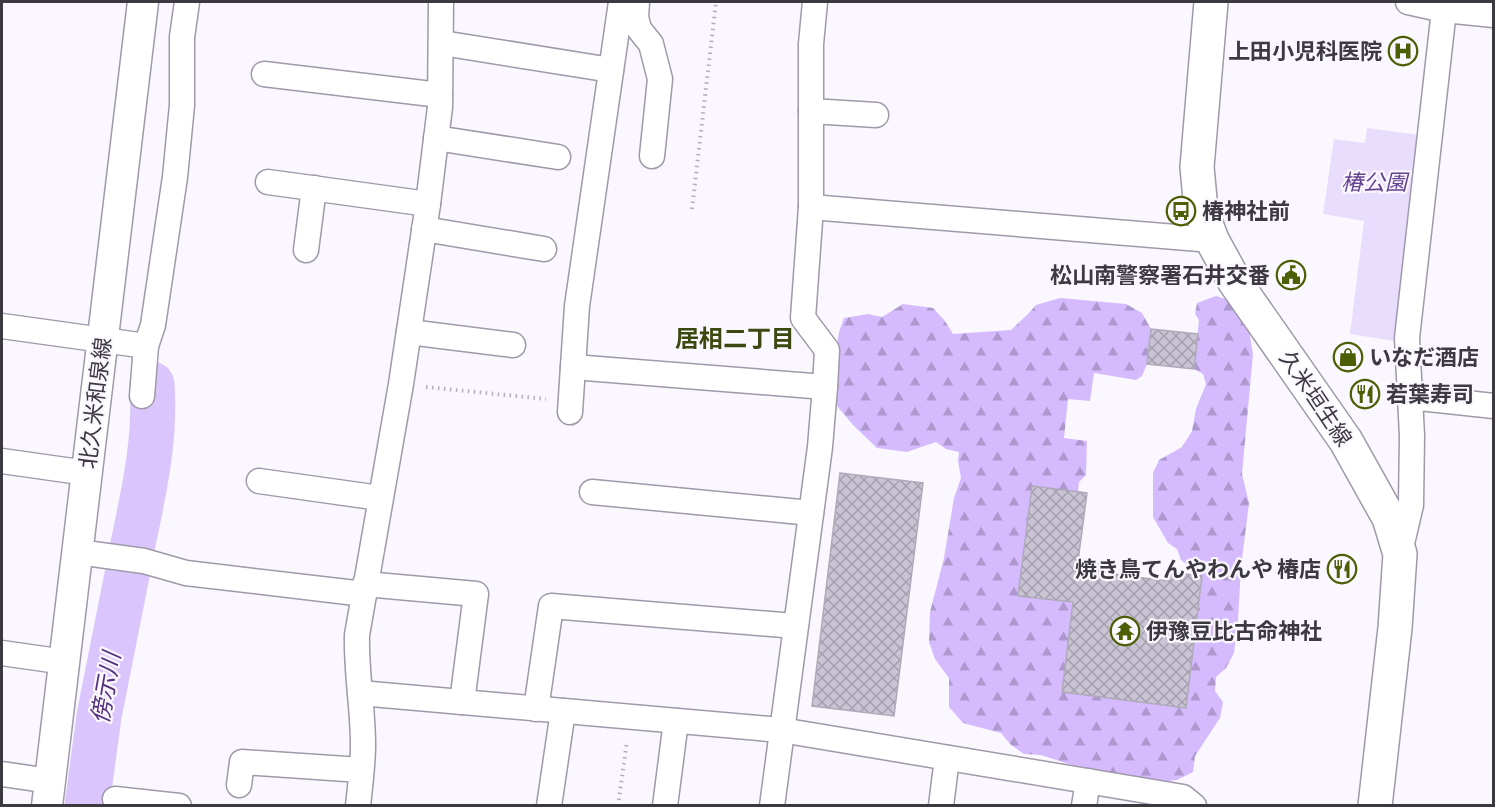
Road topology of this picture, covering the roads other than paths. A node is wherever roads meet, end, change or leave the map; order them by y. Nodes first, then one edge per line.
1 (143, 2) edge
2 (187, 2) edge
3 (441, 2) edge
4 (621, 2) edge
5 (637, 2) edge
6 (815, 2) edge
7 (1211, 2) edge
8 (1408, 2) edge
9 (1449, 7) edge
10 (1494, 15) edge
11 (442, 43) junction
12 (611, 70) junction
13 (264, 74) dead end
14 (440, 95) junction
15 (811, 111) junction
16 (876, 115) dead end
17 (436, 138) junction
18 (652, 156) dead end
19 (558, 158) dead end
20 (268, 182) dead end
21 (314, 188) junction
22 (428, 204) junction
23 (812, 207) junction
24 (424, 230) junction
25 (1212, 240) junction
26 (544, 249) dead end
27 (306, 250) dead end
28 (2, 326) edge
29 (409, 332) junction
30 (103, 339) junction
31 (513, 345) dead end
32 (146, 346) junction
33 (573, 367) junction
34 (825, 387) junction
35 (142, 396) dead end
36 (1410, 397) junction
37 (1494, 406) edge
38 (570, 407) road end
39 (2, 461) edge
40 (87, 472) junction
41 (258, 481) dead end
42 (592, 492) dead end
43 (380, 498) junction
44 (811, 513) junction
45 (78, 552) junction
46 (1400, 555) junction
47 (365, 589) junction
48 (795, 626) junction
49 (2, 652) edge
50 (65, 662) junction
51 (360, 693) junction
52 (462, 702) junction
53 (536, 709) junction
54 (563, 711) junction
55 (676, 721) junction
56 (781, 730) junction
57 (947, 758) junction
58 (361, 770) junction
59 (2, 774) edge
60 (1088, 781) junction
61 (239, 785) dead end
62 (49, 793) edge
63 (115, 799) dead end
64 (1186, 803) edge
65 (179, 806) edge
66 (358, 806) edge
67 (549, 806) edge
68 (665, 806) edge
69 (772, 806) edge
70 (941, 806) edge
71 (1084, 806) edge
72 (1375, 806) edge

1 - 30 street, 北久米和泉線
2 - 32 street
3 - 11 street
4 - 12 street
5 - 18 street
6 - 15 street
7 - 25 main road, 久米垣生線
8 - 9 street
9 - 10 street
9 - 36 street
11 - 12 street
11 - 14 street
12 - 33 street
13 - 14 street
14 - 17 street
15 - 16 street
15 - 23 street
17 - 19 street
17 - 22 street
20 - 21 street
21 - 22 street
21 - 27 street
22 - 24 street
23 - 25 street
23 - 34 street
24 - 26 street
24 - 29 street
25 - 46 main road, 久米垣生線
28 - 30 street
29 - 31 street
29 - 43 street
30 - 32 street
30 - 40 street, 北久米和泉線
32 - 35 street
33 - 34 street
33 - 38 street
34 - 44 street
36 - 37 street
36 - 46 street
39 - 40 street
40 - 45 street, 北久米和泉線
41 - 43 street
42 - 44 street
43 - 47 street
44 - 48 street
45 - 47 street
45 - 50 street, 北久米和泉線
46 - 72 main road, 久米垣生線
47 - 51 street
47 - 52 street
48 - 53 street
48 - 56 street
49 - 50 street
50 - 62 street, 北久米和泉線
51 - 52 street
51 - 58 street
52 - 53 street
53 - 54 street
54 - 55 street
54 - 67 street
55 - 56 street
55 - 68 street
56 - 57 street
56 - 69 street
57 - 60 street
57 - 70 street
58 - 61 street
58 - 66 street
59 - 62 street
60 - 64 street
60 - 71 street
63 - 65 street

